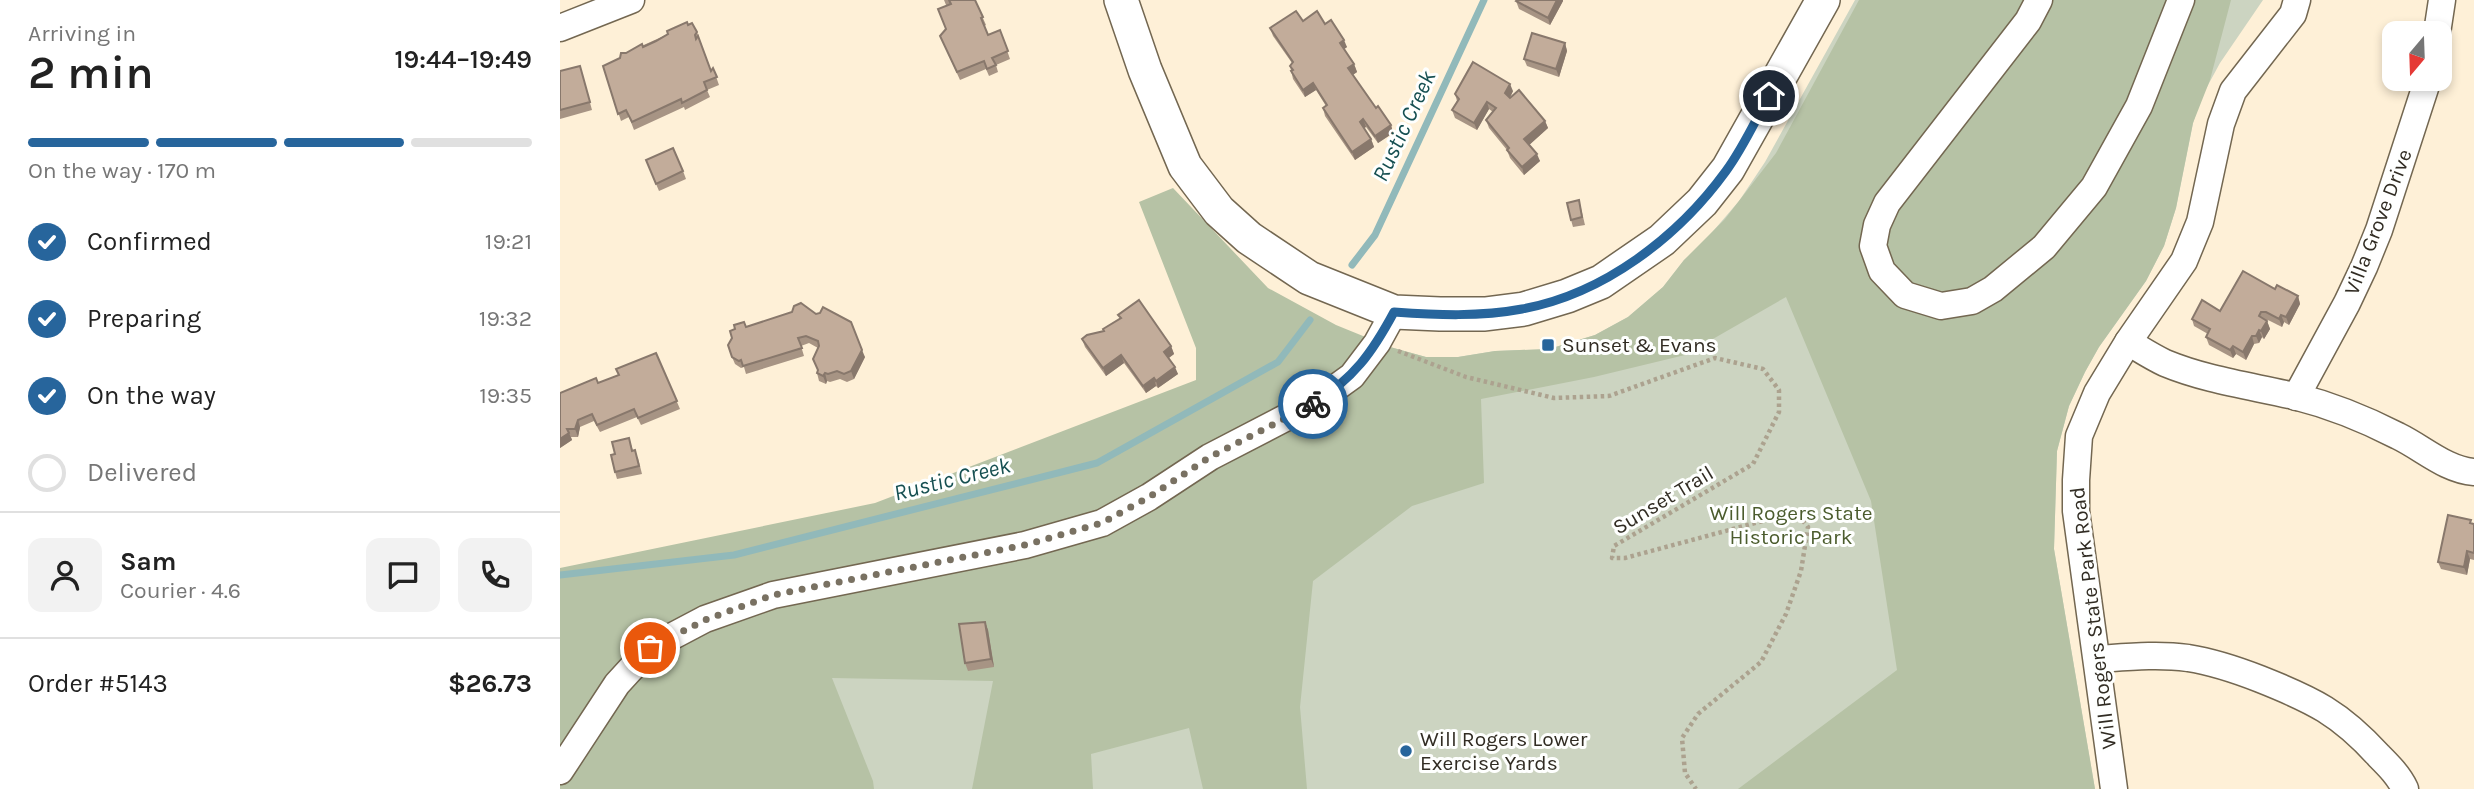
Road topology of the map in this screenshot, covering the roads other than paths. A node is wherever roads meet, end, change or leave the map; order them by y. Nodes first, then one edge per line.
1 (631, 0) edge
2 (1121, 0) edge
3 (1823, 0) edge
4 (2039, 0) edge
5 (2181, 0) edge
6 (2297, 0) edge
7 (2442, 0) edge
8 (2439, 21) edge
9 (560, 28) edge
10 (2424, 91) edge
11 (1394, 312) junction
12 (2128, 342) junction
13 (2296, 397) junction
14 (2474, 472) edge
15 (2098, 659) junction
16 (560, 771) edge
17 (2114, 789) edge
18 (2406, 789) edge

1 - 9 street
2 - 11 main road
3 - 11 main road
4 - 5 street
6 - 12 street, Will Rogers State Park Road
7 - 8 street
10 - 13 street, Villa Grove Drive
11 - 16 street
12 - 13 street
12 - 15 street, Will Rogers State Park Road
13 - 14 street
15 - 17 street, Will Rogers State Park Road
15 - 18 street

